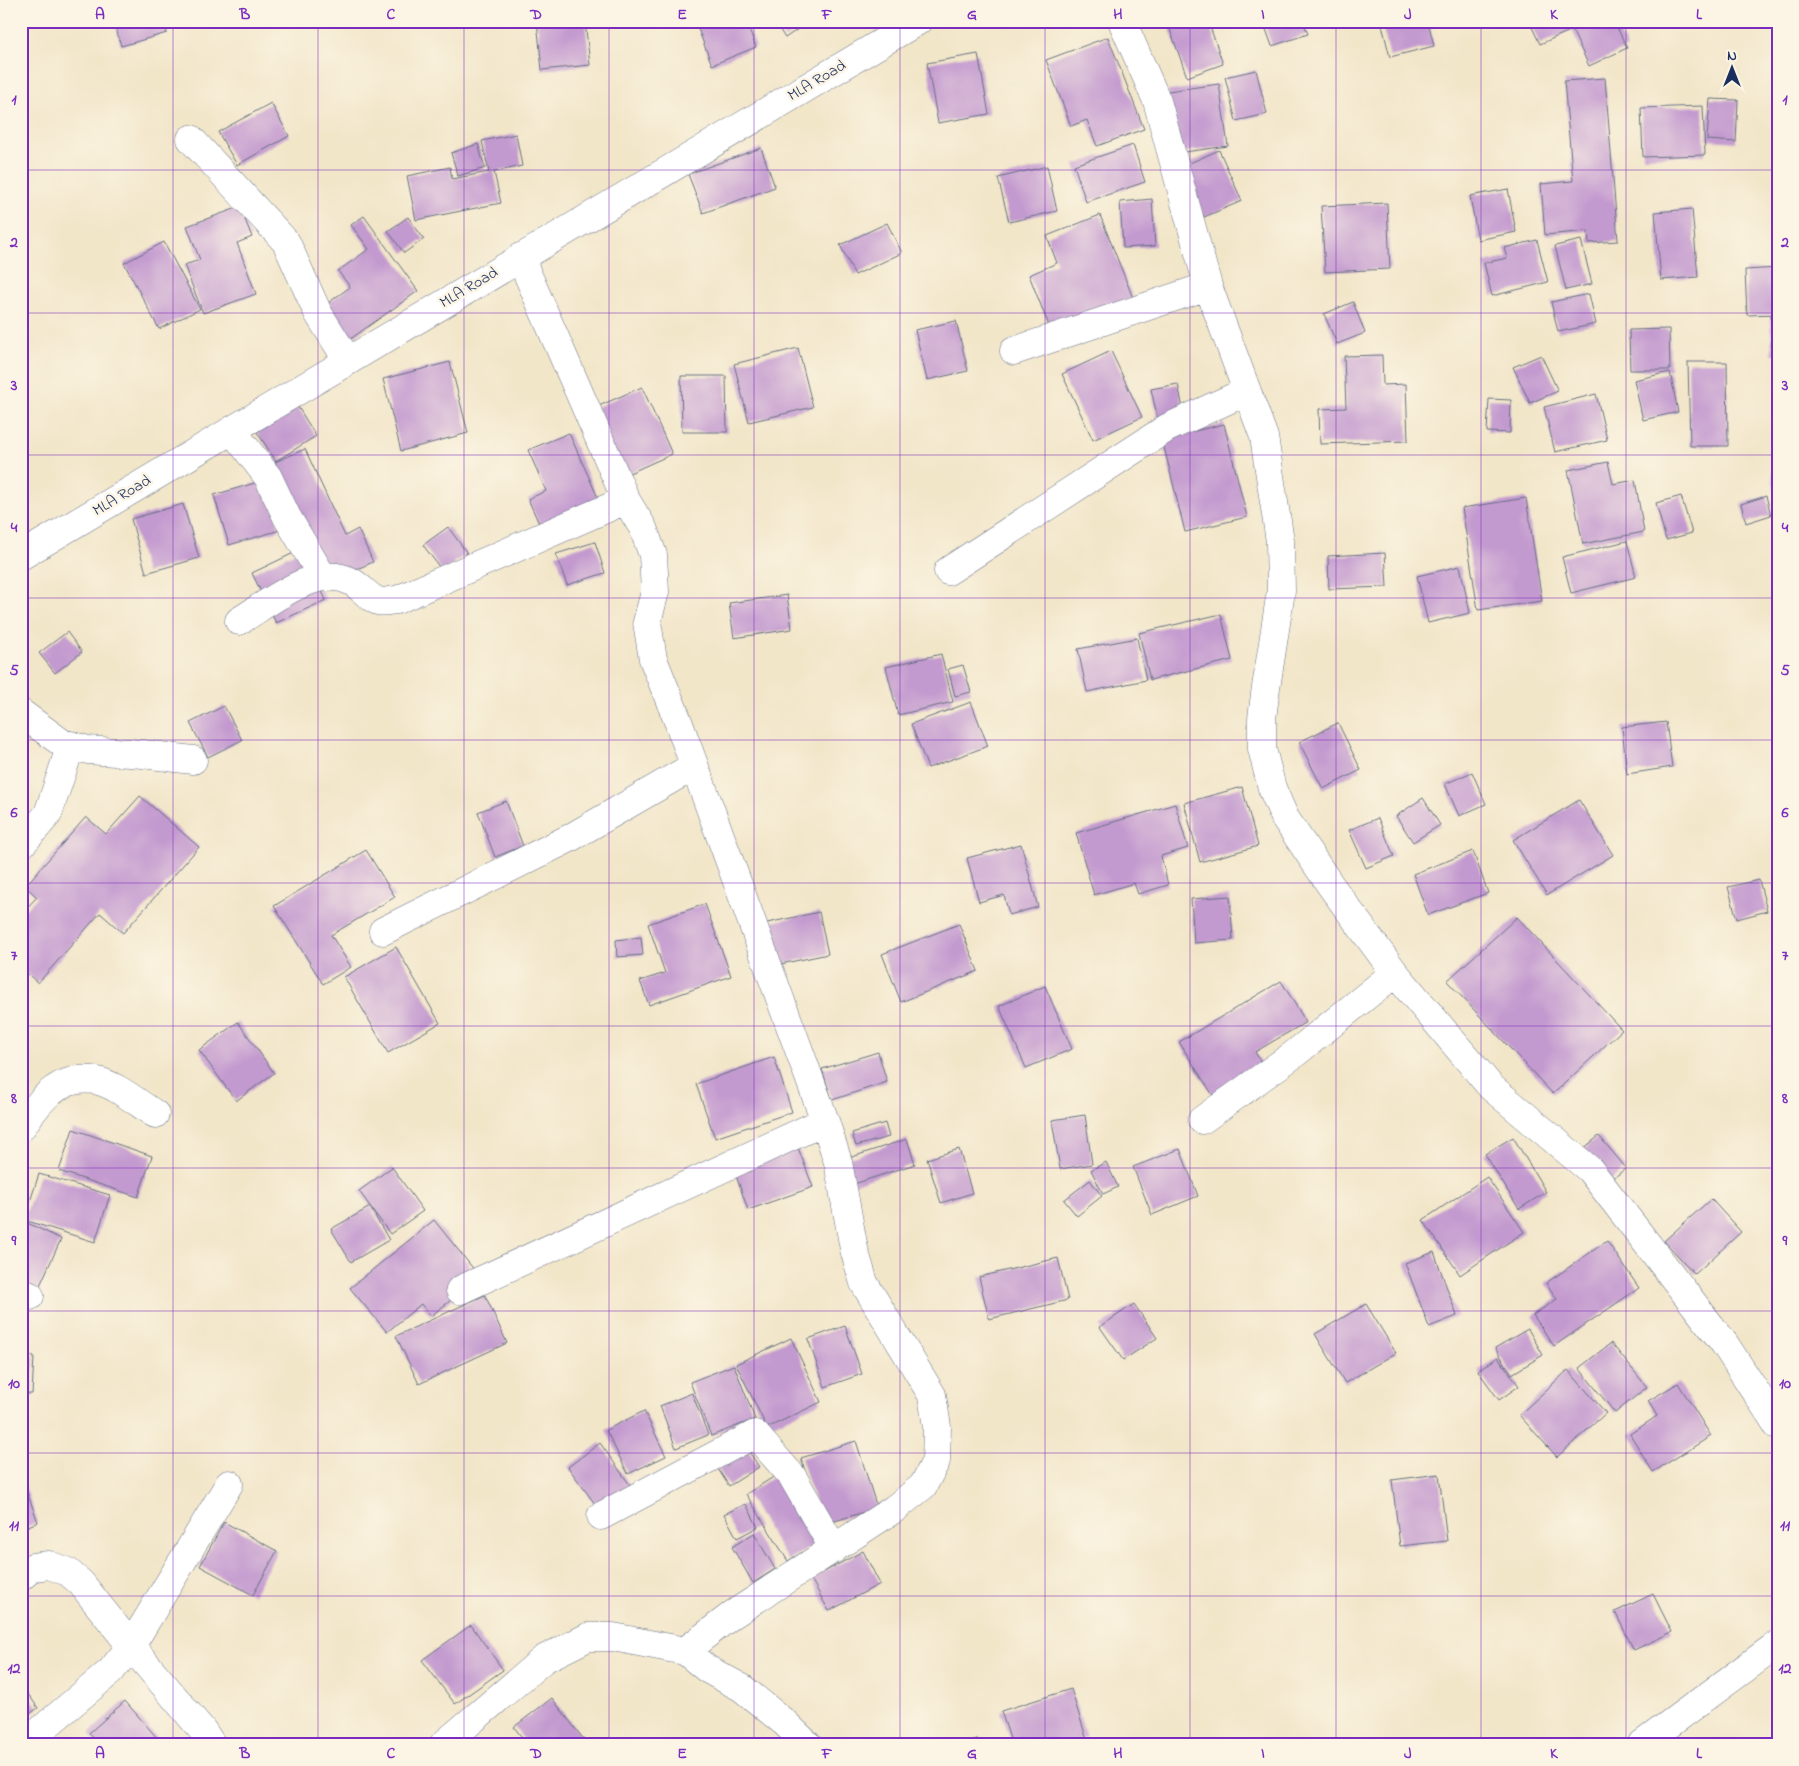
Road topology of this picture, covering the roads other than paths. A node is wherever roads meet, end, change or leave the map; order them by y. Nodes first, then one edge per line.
1 (918, 21) edge
2 (1122, 21) edge
3 (191, 138) dead end
4 (520, 258) junction
5 (1208, 286) junction
6 (1014, 351) dead end
7 (348, 361) junction
8 (1247, 391) junction
9 (232, 430) junction
10 (626, 500) junction
11 (21, 556) edge
12 (948, 571) dead end
13 (322, 576) junction
14 (239, 621) dead end
15 (21, 713) edge
16 (70, 745) junction
17 (193, 760) dead end
18 (694, 766) junction
19 (21, 845) edge
20 (383, 931) dead end
21 (1395, 973) junction
22 (155, 1114) dead end
23 (1202, 1120) dead end
24 (825, 1121) junction
25 (21, 1128) edge
26 (460, 1290) dead end
27 (1778, 1426) edge
28 (229, 1484) dead end
29 (601, 1516) dead end
30 (834, 1549) junction
31 (21, 1577) edge
32 (1778, 1644) edge
33 (131, 1646) junction
34 (685, 1652) junction
35 (23, 1745) edge
36 (212, 1745) edge
37 (443, 1745) edge
38 (808, 1745) edge
39 (1641, 1745) edge

1 - 4 street, MLA Road
2 - 5 street
3 - 7 street
4 - 7 street, MLA Road
4 - 10 street
5 - 6 street
5 - 8 street
7 - 9 street, MLA Road
8 - 12 street
8 - 21 street
9 - 11 street, MLA Road
9 - 13 street
10 - 13 street
10 - 18 street
13 - 14 street
15 - 16 street
16 - 17 street
16 - 19 street
18 - 20 street
18 - 24 street
21 - 23 street
21 - 27 street
22 - 25 street
24 - 26 street
24 - 30 street
28 - 33 street
29 - 30 street
30 - 34 street
31 - 33 street
32 - 39 street
33 - 35 street
33 - 36 street
34 - 37 street
34 - 38 street

